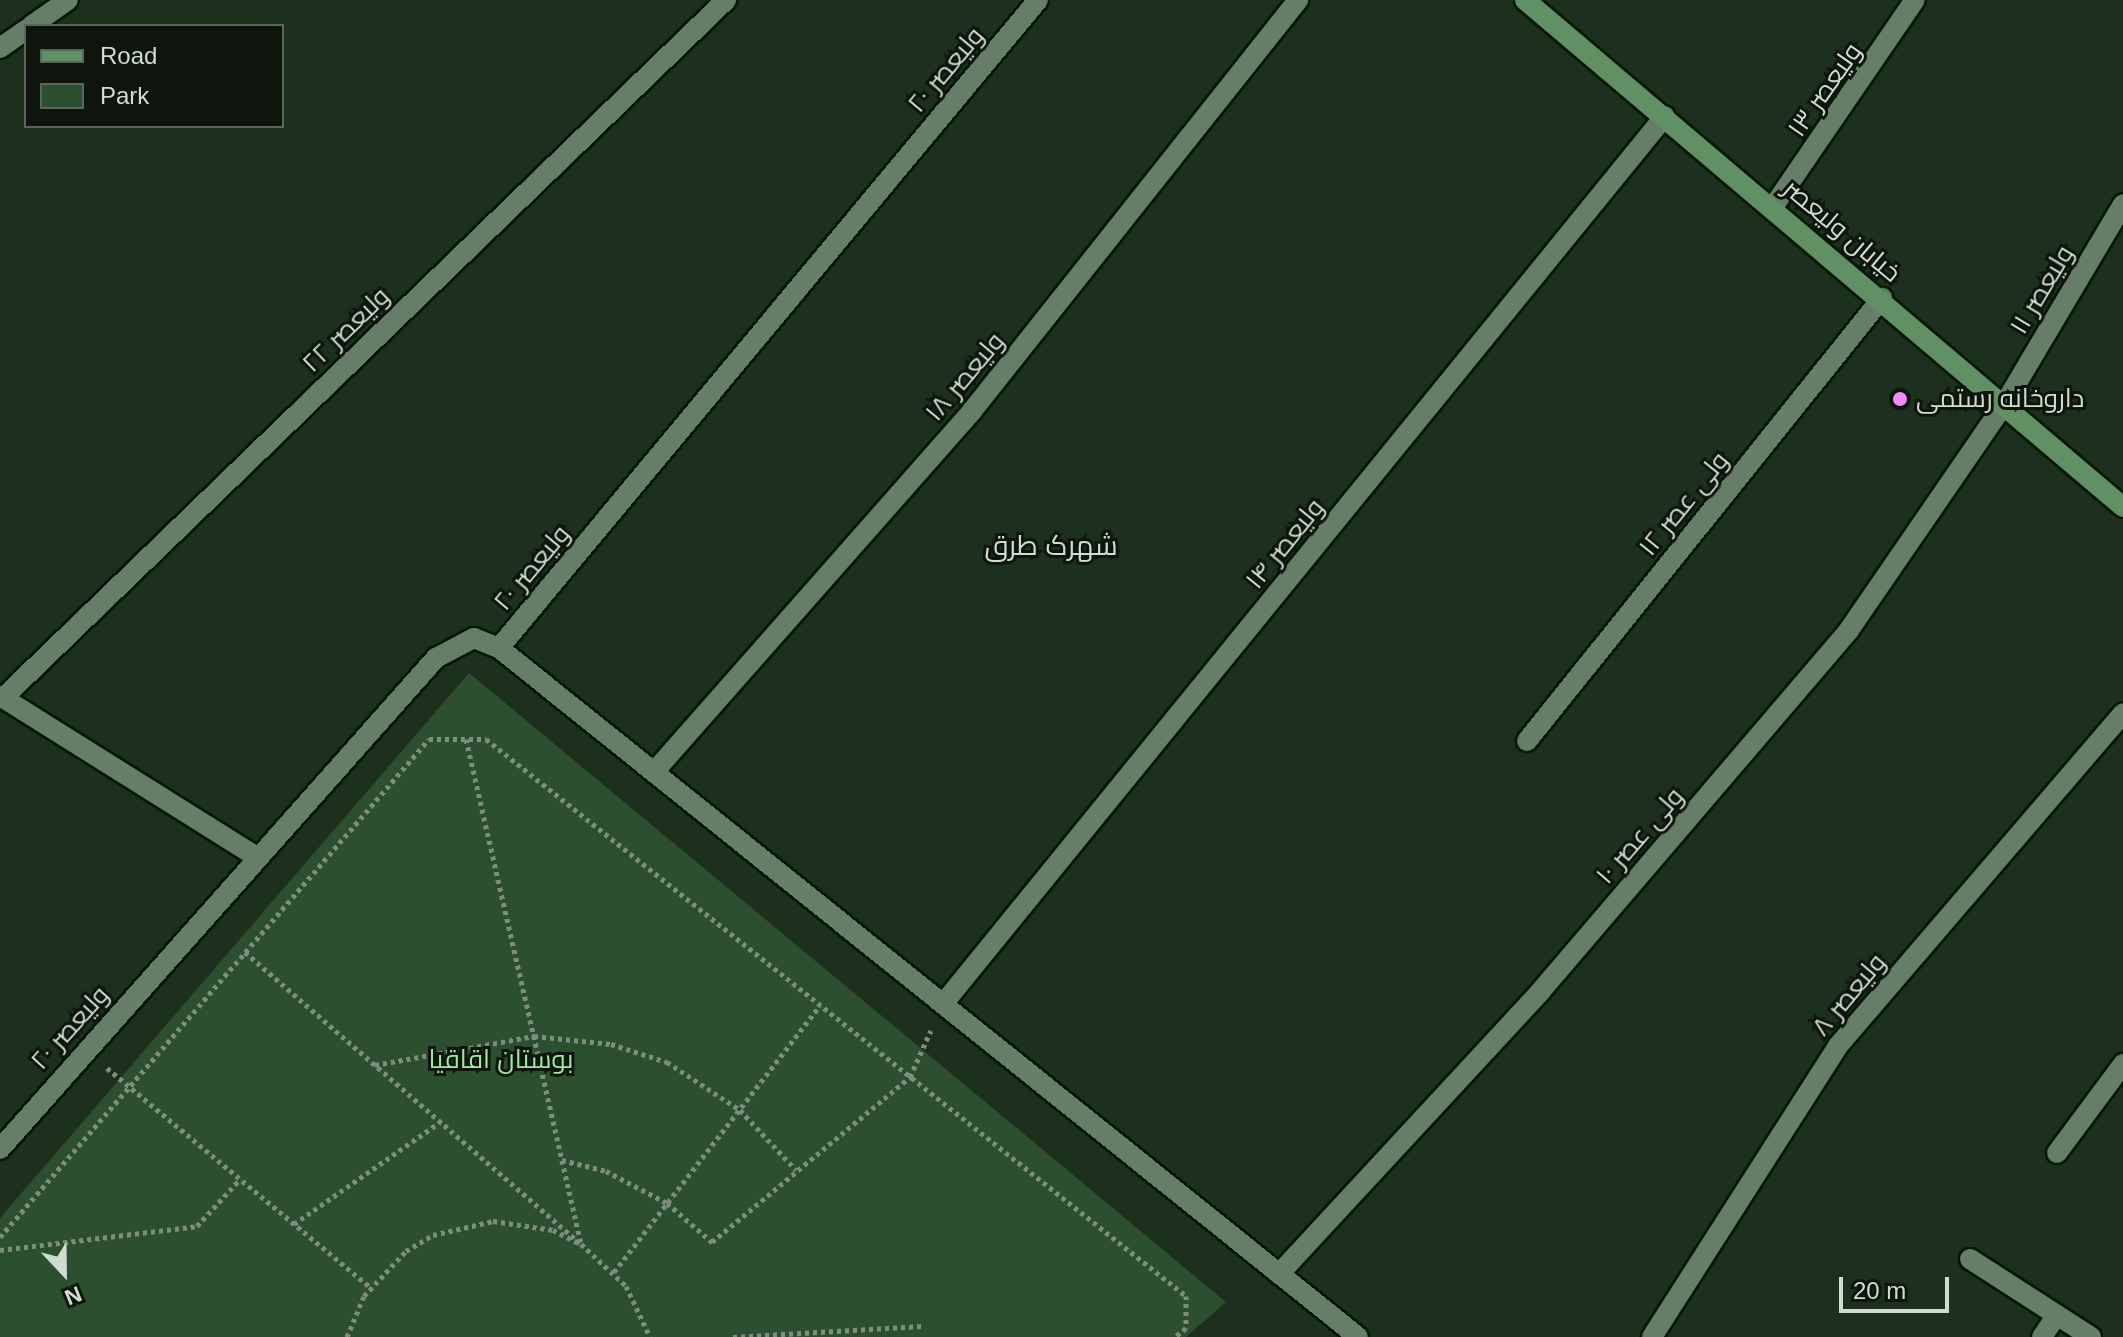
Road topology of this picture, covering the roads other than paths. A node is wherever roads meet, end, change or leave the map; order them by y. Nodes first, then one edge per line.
1 (68, 0) edge
2 (726, 0) edge
3 (1038, 0) edge
4 (1298, 0) edge
5 (1525, 0) edge
6 (1915, 0) edge
7 (34, 24) edge
8 (24, 31) edge
9 (0, 48) edge
10 (1665, 116) junction
11 (2123, 204) edge
12 (1773, 207) junction
13 (1882, 298) junction
14 (2005, 403) junction
15 (2123, 507) edge
16 (499, 648) junction
17 (1, 697) edge
18 (2123, 713) edge
19 (1527, 741) dead end
20 (654, 772) junction
21 (257, 857) junction
22 (943, 1004) junction
23 (2123, 1064) edge
24 (0, 1149) edge
25 (2057, 1153) dead end
26 (1970, 1259) dead end
27 (1279, 1274) junction
28 (2056, 1316) junction
29 (1358, 1337) edge
30 (1652, 1337) edge
31 (2042, 1337) edge
32 (2091, 1337) edge

1 - 7 street
2 - 17 street, ولیعصر ۲۲
3 - 16 street, ولیعصر ۲۰
4 - 20 street, ولیعصر ۱۸
5 - 10 street, خیابان ولیعصر
6 - 12 street, ولیعصر ۱۳
8 - 9 street
10 - 12 street, خیابان ولیعصر
10 - 22 street, ولیعصر ۱۴
11 - 14 street, ولیعصر ۱۱
12 - 13 street, خیابان ولیعصر
13 - 14 street, خیابان ولیعصر
13 - 19 street, ولی عصر ۱۲
14 - 15 street, خیابان ولیعصر
14 - 27 street, ولی عصر ۱۰
16 - 20 street
16 - 21 street, ولیعصر ۲۰
17 - 21 street
18 - 30 street, ولیعصر ۸
20 - 22 street
21 - 24 street, ولیعصر ۲۰
22 - 27 street
23 - 25 street
26 - 28 street
27 - 29 street
28 - 31 street
28 - 32 street

